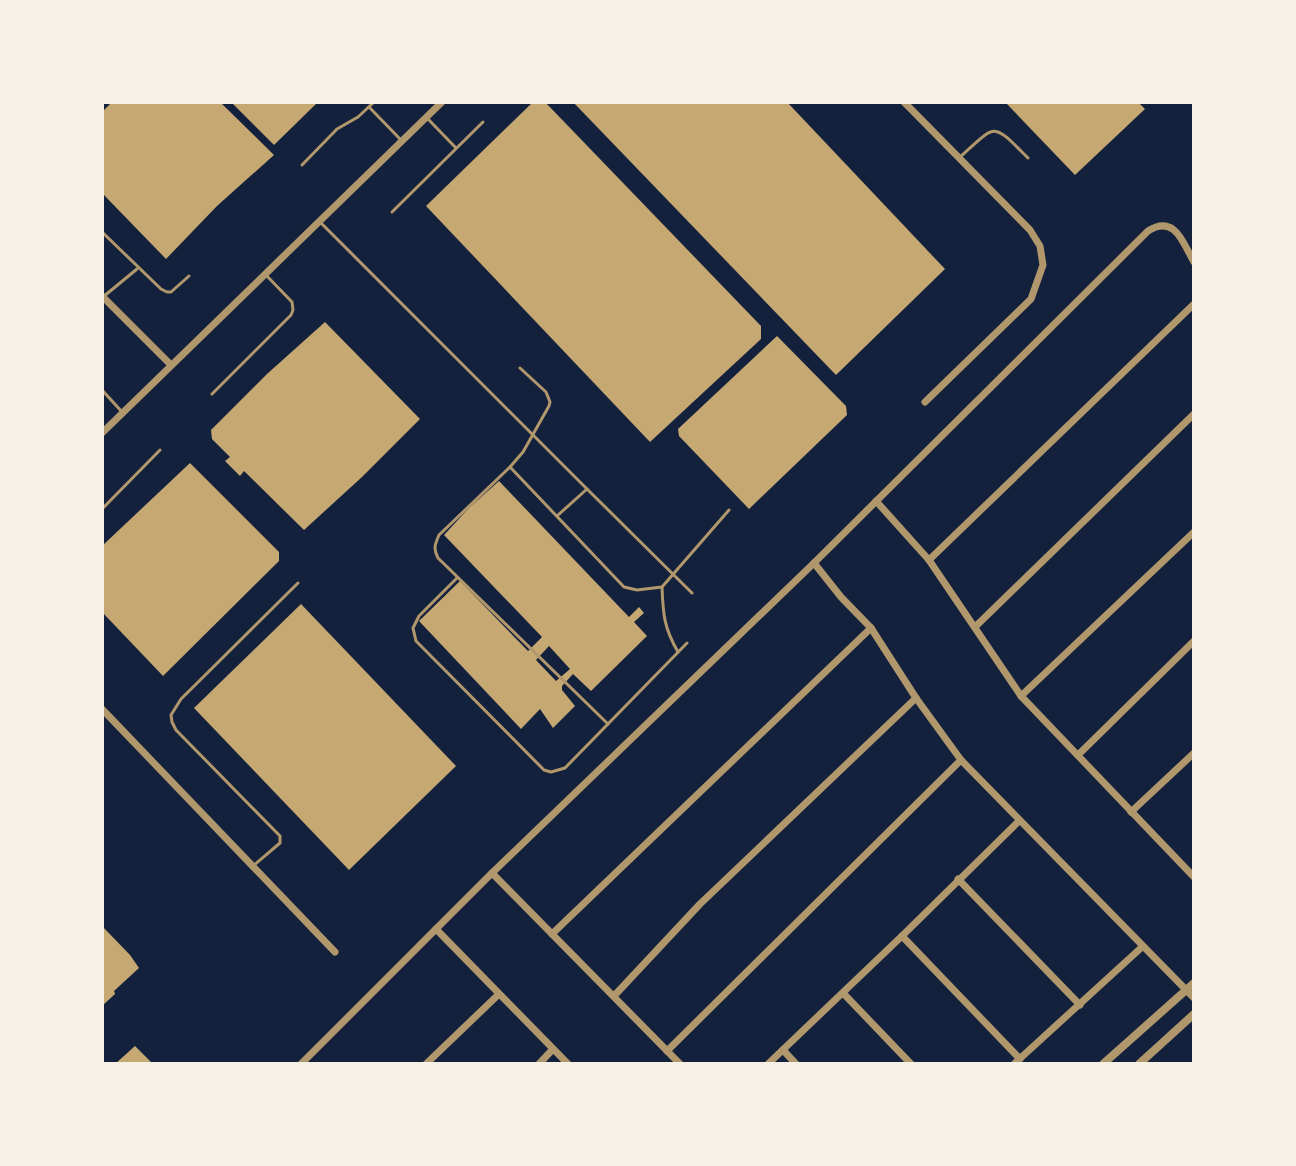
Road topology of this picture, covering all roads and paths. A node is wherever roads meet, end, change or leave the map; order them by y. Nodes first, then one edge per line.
1 (374, 102) edge
2 (442, 102) edge
3 (904, 102) edge
4 (369, 107) junction
5 (426, 118) junction
6 (483, 122) dead end
7 (402, 141) junction
8 (456, 148) junction
9 (959, 158) junction
10 (1028, 158) dead end
11 (302, 165) dead end
12 (392, 212) dead end
13 (319, 221) junction
14 (102, 232) edge
15 (1194, 262) edge
16 (138, 268) junction
17 (265, 274) junction
18 (189, 276) dead end
19 (102, 296) edge
20 (1194, 304) edge
21 (171, 365) junction
22 (520, 368) dead end
23 (102, 390) edge
24 (212, 394) dead end
25 (925, 402) dead end
26 (123, 413) junction
27 (1194, 414) edge
28 (102, 433) edge
29 (532, 434) junction
30 (160, 450) dead end
31 (510, 467) junction
32 (587, 489) junction
33 (876, 501) junction
34 (102, 509) edge
35 (729, 510) dead end
36 (556, 517) junction
37 (1194, 532) edge
38 (929, 560) junction
39 (814, 563) junction
40 (674, 575) junction
41 (457, 578) junction
42 (298, 583) dead end
43 (662, 587) junction
44 (692, 593) dead end
45 (975, 627) junction
46 (871, 628) junction
47 (1194, 641) edge
48 (687, 643) dead end
49 (678, 652) junction
50 (1021, 696) junction
51 (916, 698) junction
52 (102, 709) edge
53 (608, 724) junction
54 (1078, 755) junction
55 (1193, 755) edge
56 (961, 760) junction
57 (1131, 812) junction
58 (1019, 821) junction
59 (253, 866) junction
60 (492, 873) junction
61 (1194, 877) edge
62 (958, 879) junction
63 (436, 929) junction
64 (552, 934) junction
65 (902, 936) junction
66 (1142, 947) junction
67 (335, 952) dead end
68 (1194, 983) edge
69 (1185, 990) junction
70 (843, 993) junction
71 (499, 994) junction
72 (614, 996) junction
73 (1194, 998) edge
74 (1080, 1005) junction
75 (1194, 1014) edge
76 (1185, 1023) junction
77 (1194, 1029) edge
78 (553, 1049) junction
79 (783, 1050) junction
80 (667, 1051) junction
81 (1017, 1062) edge
82 (301, 1064) edge
83 (426, 1064) edge
84 (539, 1064) edge
85 (568, 1064) edge
86 (680, 1064) edge
87 (768, 1064) edge
88 (796, 1064) edge
89 (911, 1064) edge
90 (1103, 1064) edge
91 (1139, 1064) edge

1 - 4 lane
2 - 5 street
3 - 9 street
4 - 7 lane
4 - 11 lane
5 - 7 street
5 - 8 lane
6 - 8 lane
7 - 13 street
8 - 12 lane
9 - 10 lane
9 - 25 street
13 - 17 street
13 - 29 lane
14 - 16 lane
15 - 33 street
16 - 18 lane
16 - 19 lane
17 - 21 street
17 - 24 lane
19 - 21 street
20 - 38 street
21 - 26 street
22 - 29 lane
23 - 26 lane
26 - 28 street
27 - 45 street
29 - 31 lane
29 - 32 lane
30 - 34 lane
31 - 36 lane
31 - 41 lane
32 - 36 lane
32 - 40 lane
33 - 38 street
33 - 39 street
35 - 40 lane
36 - 43 lane
37 - 50 street
38 - 45 street
39 - 46 street
39 - 60 street
40 - 43 lane
40 - 44 lane
41 - 53 lane
41 - 53 lane
42 - 59 lane
43 - 49 lane
45 - 50 street
46 - 51 street
46 - 64 street
47 - 54 street
48 - 49 lane
49 - 53 lane
50 - 54 street
51 - 56 street
51 - 72 street
52 - 59 street
54 - 57 street
55 - 57 street
56 - 58 street
56 - 80 street
57 - 61 street
58 - 62 street
58 - 66 street
59 - 67 street
60 - 63 street
60 - 64 street
62 - 65 street
62 - 74 street
63 - 71 street
63 - 82 street
64 - 72 street
65 - 70 street
65 - 81 street
66 - 69 street
66 - 74 street
68 - 69 street
69 - 73 street
69 - 90 street
70 - 79 street
70 - 89 street
71 - 78 street
71 - 83 street
72 - 80 street
74 - 81 street
75 - 76 street
76 - 77 street
76 - 91 street
78 - 84 street
78 - 85 street
79 - 87 street
79 - 88 street
80 - 86 street

